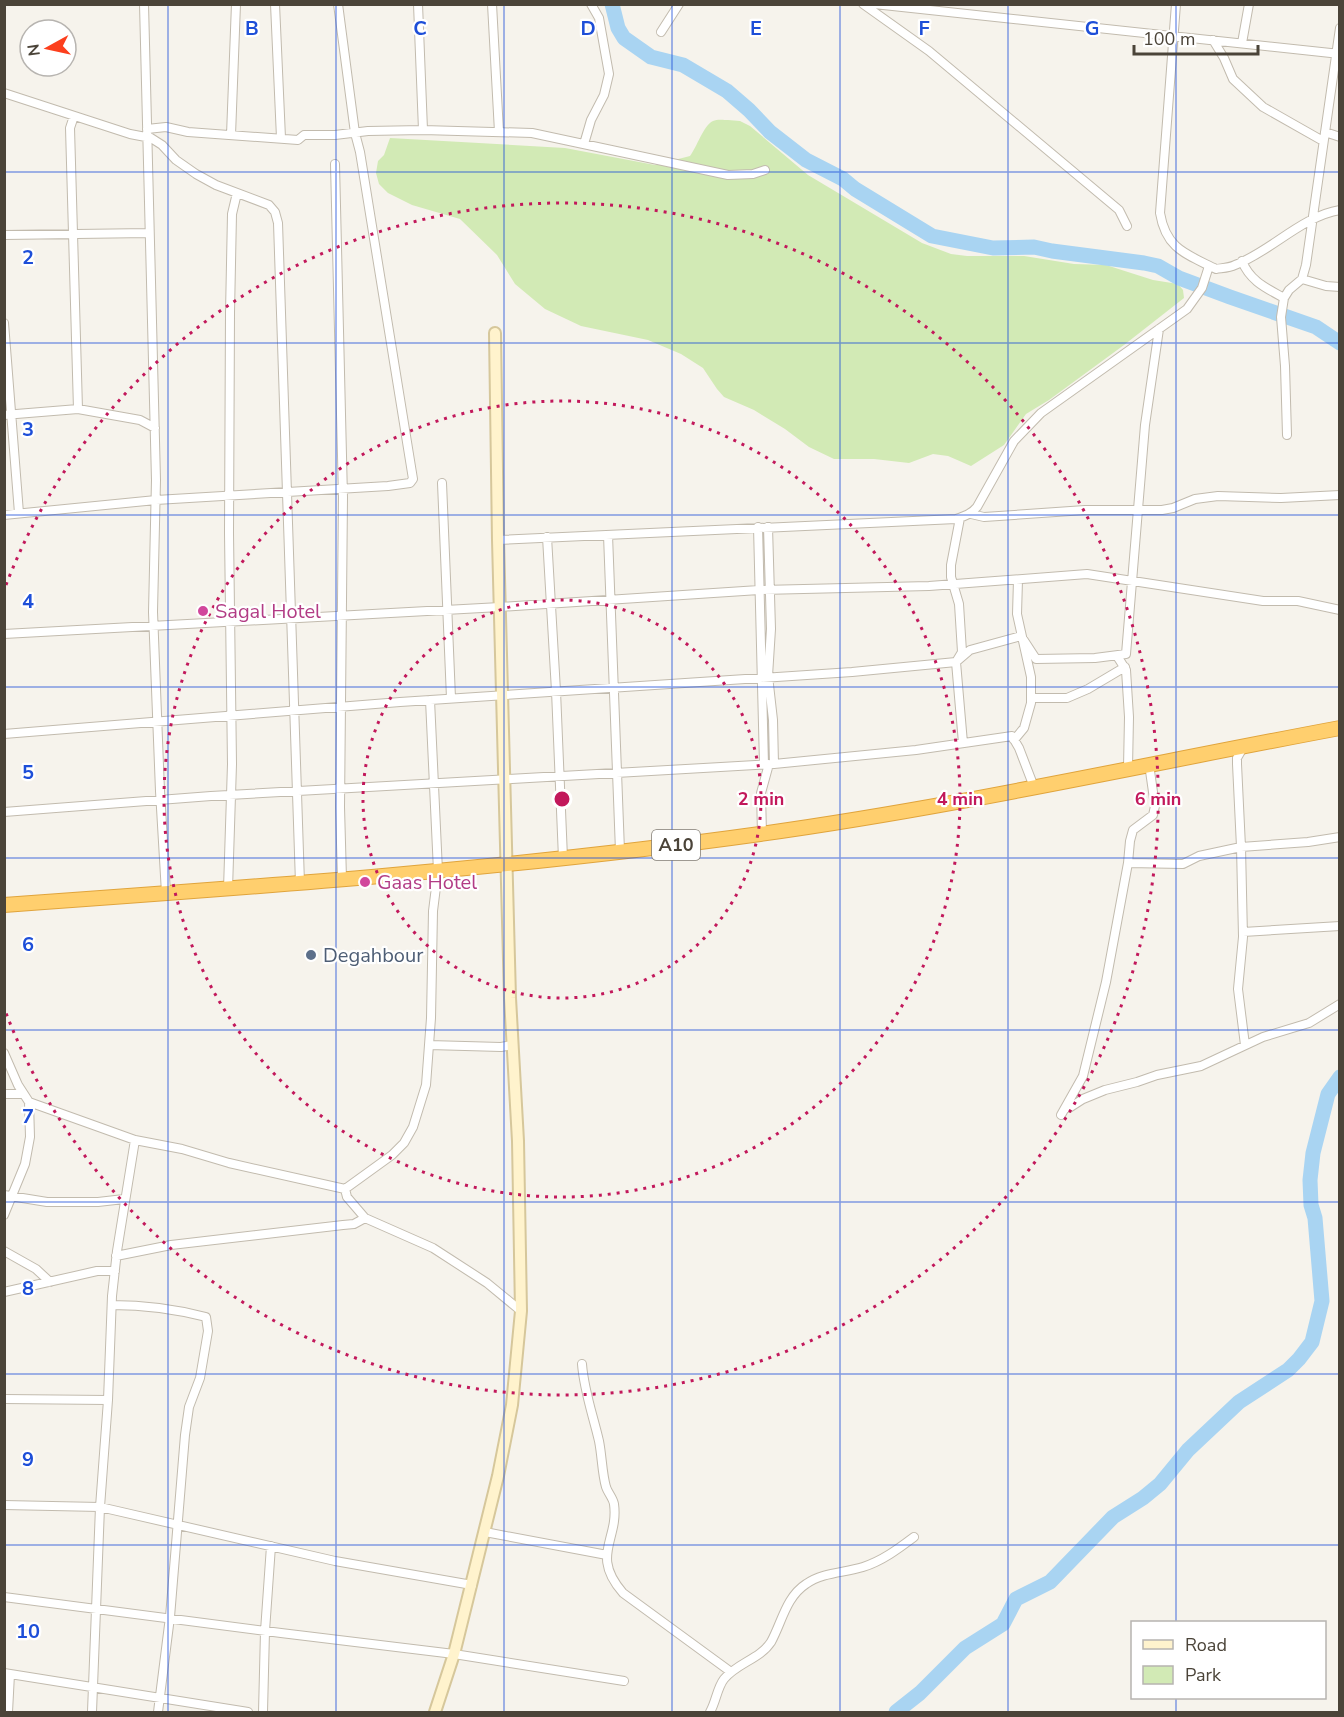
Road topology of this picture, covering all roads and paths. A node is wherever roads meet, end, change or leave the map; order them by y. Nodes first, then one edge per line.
1 (144, 4) edge
2 (236, 4) edge
3 (275, 4) edge
4 (338, 4) edge
5 (418, 4) edge
6 (492, 4) edge
7 (591, 4) edge
8 (680, 4) edge
9 (863, 4) edge
10 (874, 4) edge
11 (1176, 4) edge
12 (1249, 4) edge
13 (1340, 28) edge
14 (661, 32) dead end
15 (1173, 36) junction
16 (1213, 40) junction
17 (1242, 43) junction
18 (1338, 54) edge
19 (4, 93) edge
20 (74, 116) junction
21 (147, 129) junction
22 (423, 130) junction
23 (499, 132) junction
24 (1325, 132) junction
25 (355, 133) junction
26 (231, 135) junction
27 (1340, 137) edge
28 (146, 138) junction
29 (281, 138) junction
30 (1323, 141) junction
31 (584, 144) junction
32 (335, 164) dead end
33 (765, 170) dead end
34 (237, 193) junction
35 (1340, 210) edge
36 (1312, 220) junction
37 (1127, 226) dead end
38 (149, 233) junction
39 (74, 234) junction
40 (4, 235) edge
41 (1242, 261) junction
42 (1209, 266) junction
43 (1302, 279) junction
44 (1340, 287) edge
45 (1284, 298) junction
46 (4, 322) edge
47 (1159, 329) junction
48 (495, 333) dead end
49 (78, 409) junction
50 (8, 415) edge
51 (155, 428) junction
52 (1287, 435) dead end
53 (442, 483) dead end
54 (343, 489) junction
55 (287, 492) junction
56 (1340, 495) edge
57 (229, 496) junction
58 (156, 500) junction
59 (1138, 510) junction
60 (19, 513) junction
61 (971, 514) junction
62 (4, 515) edge
63 (960, 518) junction
64 (758, 527) junction
65 (768, 527) junction
66 (608, 535) junction
67 (547, 537) junction
68 (498, 540) junction
69 (1018, 580) junction
70 (1132, 582) junction
71 (953, 584) junction
72 (759, 590) junction
73 (770, 590) junction
74 (611, 600) junction
75 (551, 603) junction
76 (500, 607) junction
77 (1340, 609) edge
78 (447, 610) junction
79 (342, 615) junction
80 (291, 618) junction
81 (230, 621) junction
82 (154, 626) junction
83 (760, 629) junction
84 (771, 629) junction
85 (4, 634) edge
86 (1021, 636) junction
87 (1117, 656) junction
88 (956, 662) junction
89 (1125, 667) junction
90 (765, 677) junction
91 (614, 687) junction
92 (556, 691) junction
93 (502, 695) junction
94 (451, 698) junction
95 (1031, 699) junction
96 (430, 700) junction
97 (341, 706) junction
98 (294, 710) junction
99 (231, 716) junction
100 (762, 720) junction
101 (773, 720) junction
102 (157, 722) junction
103 (1340, 728) edge
104 (4, 734) edge
105 (1014, 740) junction
106 (963, 743) junction
107 (1244, 746) junction
108 (769, 764) junction
109 (1149, 764) junction
110 (1128, 768) junction
111 (617, 773) junction
112 (559, 776) junction
113 (505, 779) junction
114 (434, 783) junction
115 (1034, 787) junction
116 (340, 788) junction
117 (297, 791) junction
118 (231, 794) junction
119 (160, 800) junction
120 (4, 812) edge
121 (762, 834) junction
122 (1340, 837) edge
123 (1241, 847) junction
124 (621, 851) junction
125 (562, 858) junction
126 (1128, 863) junction
127 (508, 865) junction
128 (438, 871) junction
129 (342, 879) junction
130 (300, 883) junction
131 (228, 889) junction
132 (166, 893) junction
133 (4, 905) edge
134 (1340, 926) edge
135 (1243, 932) junction
136 (1340, 1005) edge
137 (429, 1045) junction
138 (512, 1045) junction
139 (1245, 1045) junction
140 (4, 1053) edge
141 (4, 1094) edge
142 (23, 1094) junction
143 (29, 1102) junction
144 (135, 1140) junction
145 (345, 1189) junction
146 (9, 1196) edge
147 (124, 1199) junction
148 (4, 1215) edge
149 (365, 1218) junction
150 (4, 1251) edge
151 (116, 1256) junction
152 (115, 1271) junction
153 (50, 1282) junction
154 (4, 1292) edge
155 (112, 1305) junction
156 (521, 1311) junction
157 (582, 1364) dead end
158 (4, 1399) edge
159 (108, 1400) junction
160 (4, 1505) edge
161 (100, 1507) junction
162 (176, 1523) junction
163 (485, 1532) junction
164 (914, 1537) dead end
165 (271, 1546) junction
166 (607, 1555) junction
167 (472, 1585) junction
168 (4, 1597) edge
169 (95, 1608) junction
170 (170, 1618) junction
171 (265, 1631) junction
172 (454, 1654) junction
173 (731, 1672) junction
174 (7, 1674) edge
175 (624, 1681) dead end
176 (92, 1687) junction
177 (159, 1697) junction
178 (8, 1713) edge
179 (92, 1713) edge
180 (158, 1713) edge
181 (249, 1713) edge
182 (263, 1713) edge
183 (435, 1713) edge
184 (710, 1713) edge

1 - 21 street
2 - 26 street
3 - 29 street
4 - 25 street
5 - 22 street
6 - 23 street
7 - 31 street
8 - 14 street
9 - 37 street
10 - 15 street
11 - 15 street
12 - 17 street
13 - 18 street
15 - 16 street
15 - 42 street
16 - 17 street
16 - 30 street
17 - 18 street
18 - 24 street
19 - 20 street
20 - 28 street
20 - 39 street
21 - 26 street
21 - 28 street
22 - 23 street
22 - 25 street
23 - 31 street
24 - 27 street
24 - 30 street
25 - 29 street
25 - 54 street
26 - 29 street
28 - 34 street
28 - 38 street
30 - 36 street
31 - 33 street
32 - 54 street
34 - 55 street
34 - 57 street
35 - 36 street
36 - 41 street
36 - 43 street
38 - 39 street
38 - 51 street
39 - 40 street
39 - 49 street
41 - 42 street
41 - 45 street
42 - 47 street
43 - 44 street
43 - 45 street
45 - 52 street
46 - 50 street
47 - 59 street
47 - 61 street
48 - 68 street
49 - 50 street
49 - 51 street
50 - 60 street
51 - 58 street
53 - 78 street
54 - 55 street
54 - 79 street
55 - 57 street
55 - 80 street
56 - 59 street
57 - 58 street
57 - 81 street
58 - 60 street
58 - 82 street
59 - 61 street
59 - 70 street
60 - 62 street
61 - 63 street
63 - 65 street
63 - 71 street
64 - 65 street
64 - 66 street
64 - 72 street
65 - 73 street
66 - 67 street
66 - 74 street
67 - 68 street
67 - 75 street
68 - 76 street
69 - 70 street
69 - 71 street
69 - 86 street
70 - 77 street
70 - 87 street
71 - 73 street
71 - 88 street
72 - 73 street
72 - 74 street
72 - 83 street
73 - 84 street
74 - 75 street
74 - 91 street
75 - 76 street
75 - 92 street
76 - 78 street
76 - 93 street
78 - 79 street
78 - 94 street
79 - 80 street
79 - 97 street
80 - 81 street
80 - 98 street
81 - 82 street
81 - 99 street
82 - 85 street
82 - 102 street
83 - 84 street
83 - 90 street
84 - 90 street
86 - 87 street
86 - 88 street
86 - 95 street
87 - 89 street
88 - 90 street
88 - 106 street
89 - 95 street
89 - 110 street
90 - 91 street
90 - 100 street
90 - 101 street
91 - 92 street
91 - 111 street
92 - 93 street
92 - 112 street
93 - 94 street
93 - 113 street
94 - 96 street
95 - 105 street
96 - 97 street
96 - 114 street
97 - 98 street
97 - 116 street
98 - 99 street
98 - 117 street
99 - 102 street
99 - 118 street
100 - 101 street
100 - 108 street
101 - 108 street
102 - 104 street
102 - 119 street
103 - 107 highway, A10
105 - 106 street
105 - 115 street
106 - 108 street
107 - 109 highway, A10
107 - 123 street
108 - 111 street
108 - 121 street
109 - 110 highway, A10
109 - 126 street
110 - 115 highway, A10
111 - 112 street
111 - 124 street
112 - 113 street
112 - 125 street
113 - 114 street
113 - 127 street
114 - 116 street
114 - 128 street
115 - 121 highway, A10
116 - 117 street
116 - 129 street
117 - 118 street
117 - 130 street
118 - 119 street
118 - 131 street
119 - 120 street
119 - 132 street
121 - 124 highway, A10
122 - 123 street
123 - 126 street
123 - 135 street
124 - 125 highway, A10
125 - 127 highway, A10
126 - 139 street
127 - 128 highway, A10
127 - 138 street
128 - 129 highway, A10
128 - 137 street
129 - 130 highway, A10
130 - 131 highway, A10
131 - 132 highway, A10
132 - 133 highway, A10
134 - 135 street
135 - 139 street
136 - 139 street
137 - 138 street
137 - 145 street
138 - 156 street
140 - 142 street
141 - 142 street
142 - 143 street
143 - 144 street
143 - 146 street
144 - 145 street
144 - 147 street
145 - 149 street
146 - 147 street
146 - 148 street
147 - 151 street
149 - 151 street
149 - 156 street
150 - 153 street
151 - 152 street
152 - 153 street
152 - 155 street
153 - 154 street
155 - 159 street
155 - 162 street
156 - 163 street
157 - 166 street
158 - 159 street
159 - 161 street
160 - 161 street
161 - 162 street
161 - 169 street
162 - 165 street
162 - 170 street
163 - 166 street
163 - 167 street
164 - 173 street
165 - 167 street
165 - 171 street
166 - 173 street
167 - 172 street
168 - 169 street
169 - 170 street
169 - 176 street
170 - 171 street
170 - 177 street
171 - 172 street
171 - 182 street
172 - 175 street
172 - 183 street
173 - 184 street
174 - 176 street
174 - 178 street
176 - 177 street
176 - 179 street
177 - 180 street
177 - 181 street

